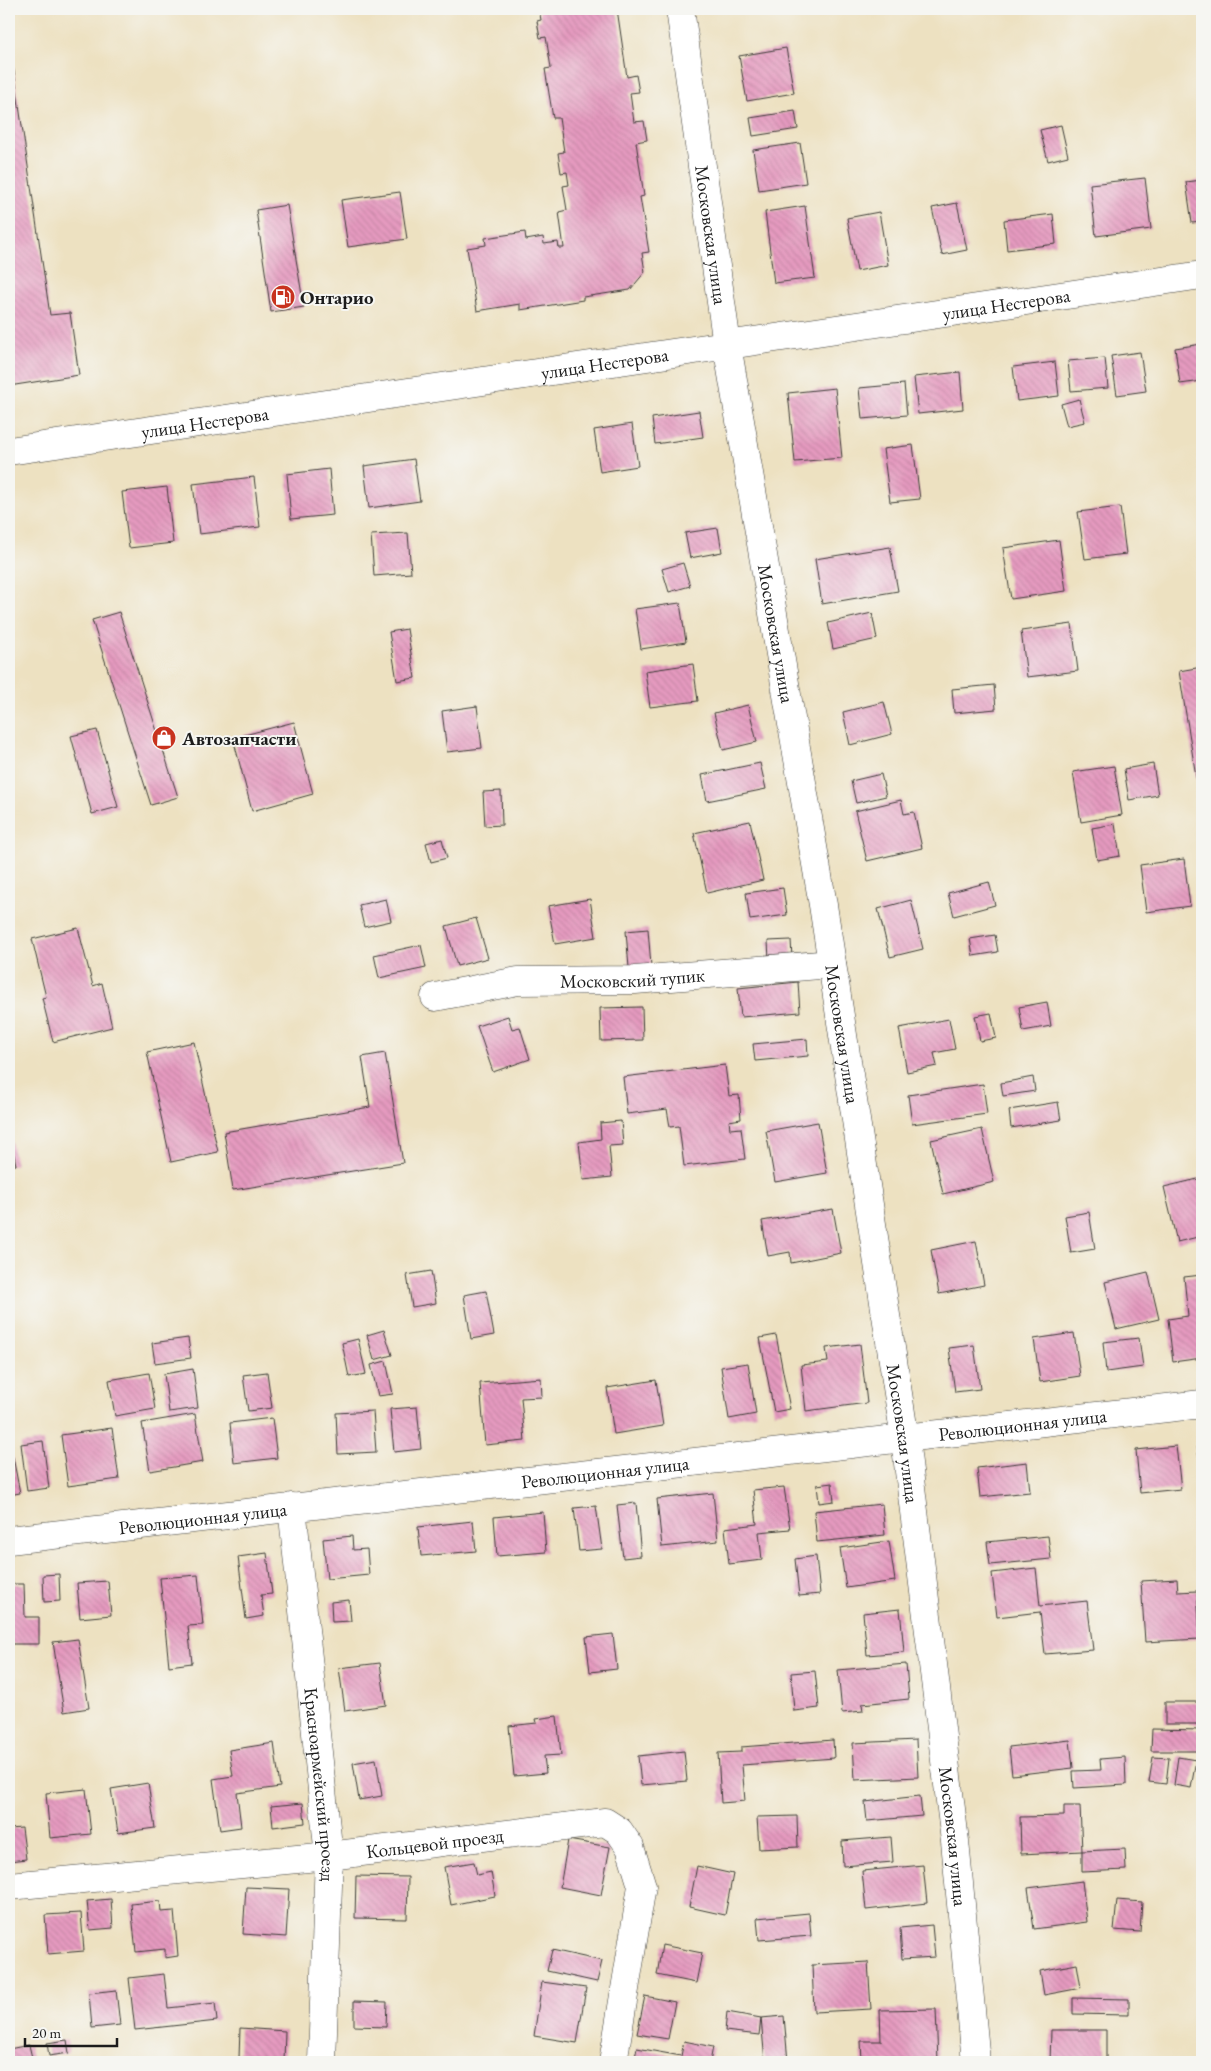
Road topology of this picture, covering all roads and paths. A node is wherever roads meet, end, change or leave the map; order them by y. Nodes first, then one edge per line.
1 (680, 9) edge
2 (1202, 275) edge
3 (727, 345) junction
4 (9, 451) edge
5 (832, 964) junction
6 (435, 997) dead end
7 (1202, 1404) edge
8 (905, 1439) junction
9 (292, 1507) junction
10 (9, 1540) edge
11 (329, 1856) junction
12 (9, 1886) edge
13 (322, 2062) edge
14 (613, 2062) edge
15 (976, 2062) edge

1 - 3 street, Московская улица
2 - 3 street, улица Нестерова
3 - 4 street, улица Нестерова
3 - 5 street, Московская улица
5 - 6 street, Московский тупик
5 - 8 street, Московская улица
7 - 8 street, Революционная улица
8 - 9 street, Революционная улица
8 - 15 street, Московская улица
9 - 10 street, Революционная улица
9 - 11 street, Красноармейский проезд
11 - 12 street, Кольцевой проезд
11 - 13 street, Красноармейский проезд
11 - 14 street, Кольцевой проезд

